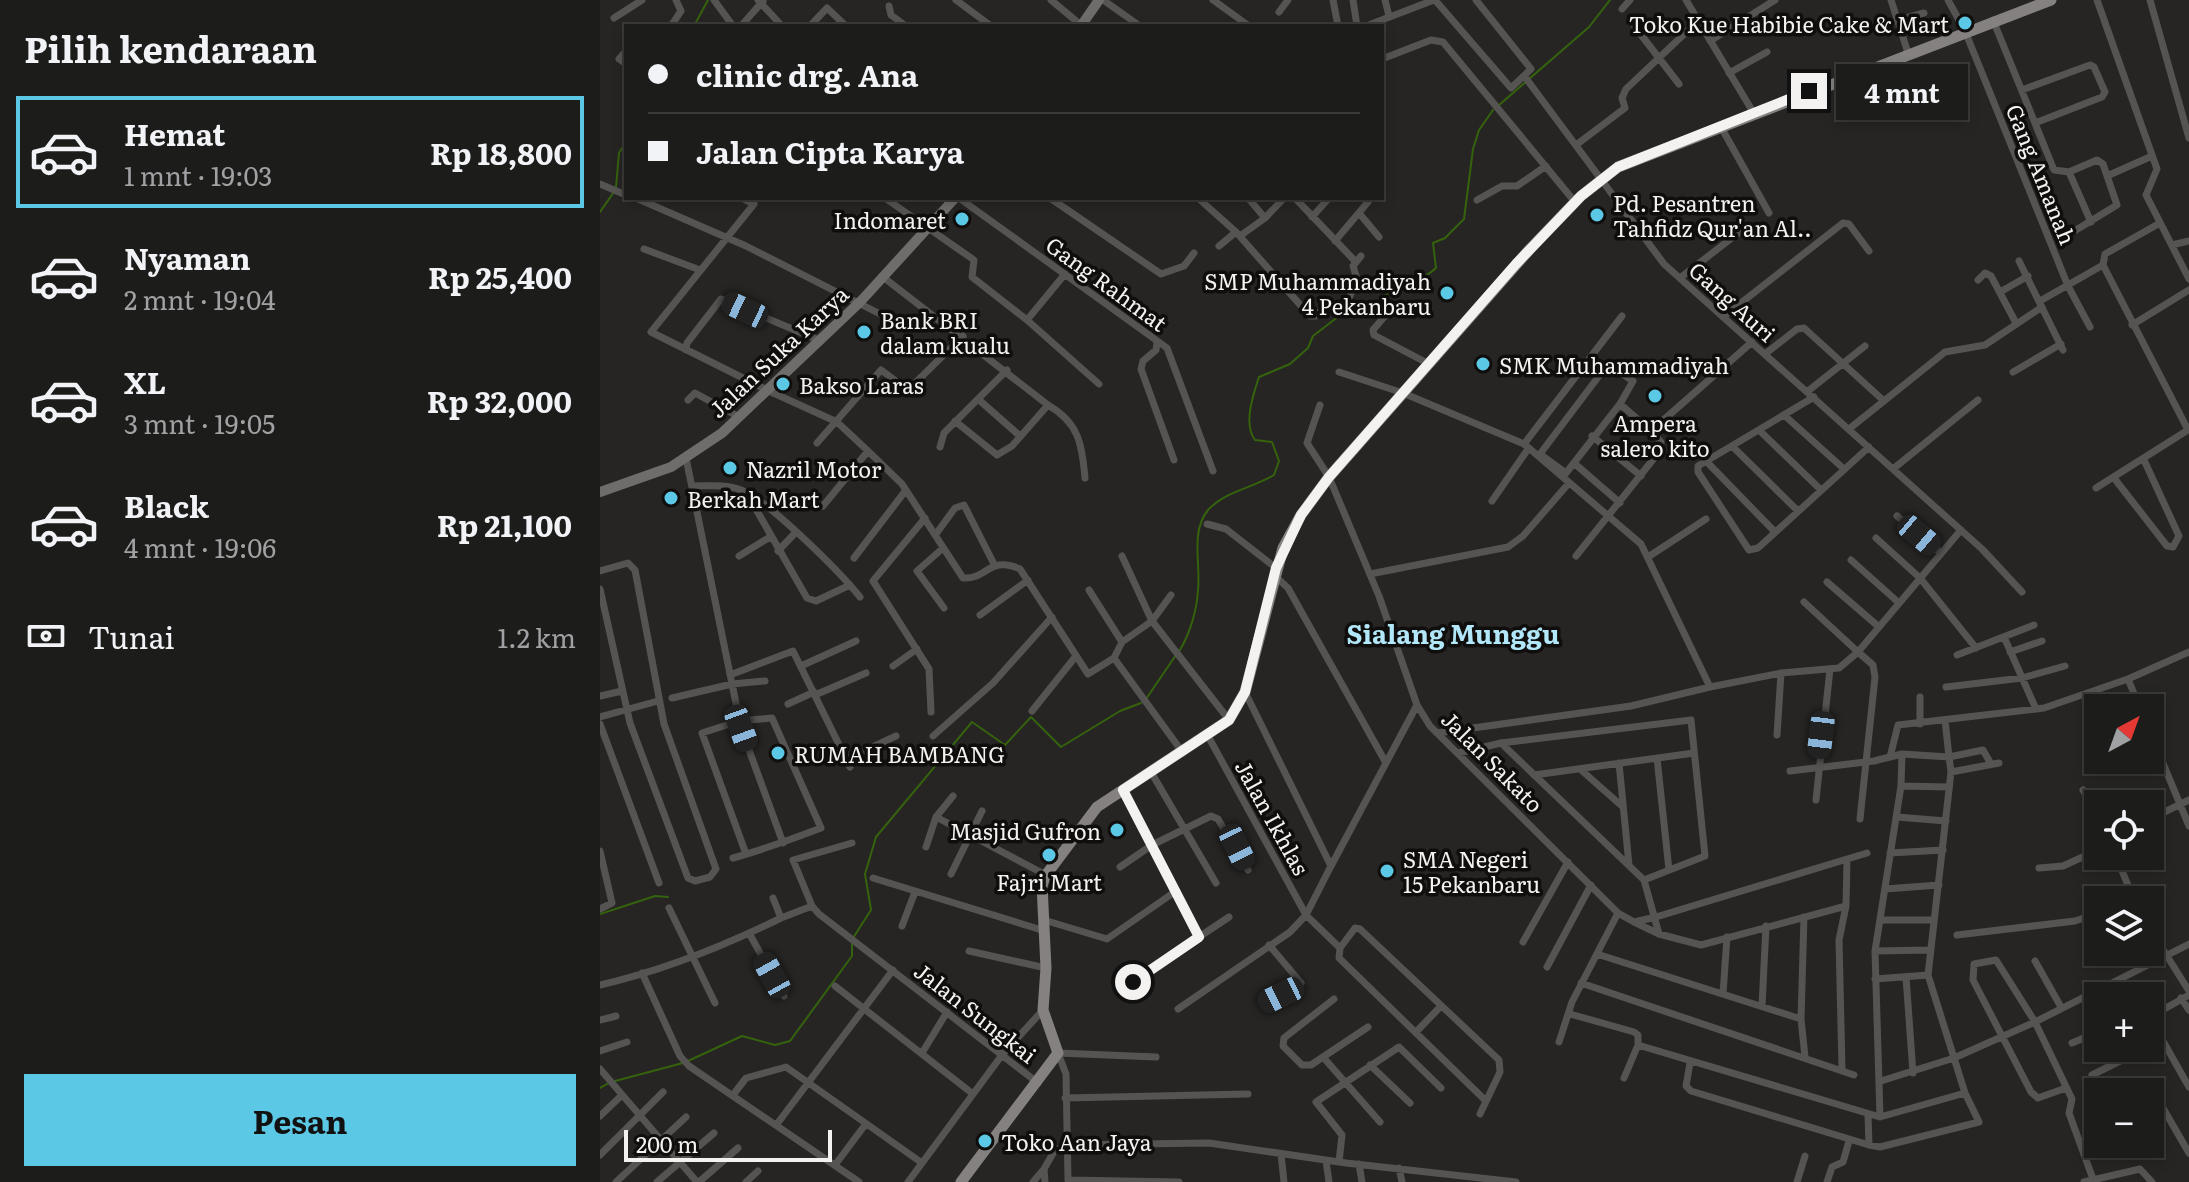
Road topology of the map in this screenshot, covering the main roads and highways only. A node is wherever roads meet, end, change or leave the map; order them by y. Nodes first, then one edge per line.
1 (1101, 0) edge
2 (2051, 0) edge
3 (1083, 24) edge
4 (955, 200) edge
5 (600, 492) edge
6 (961, 1182) edge

1 - 3 main road
2 - 6 main road
4 - 5 main road, Jalan Suka Karya

